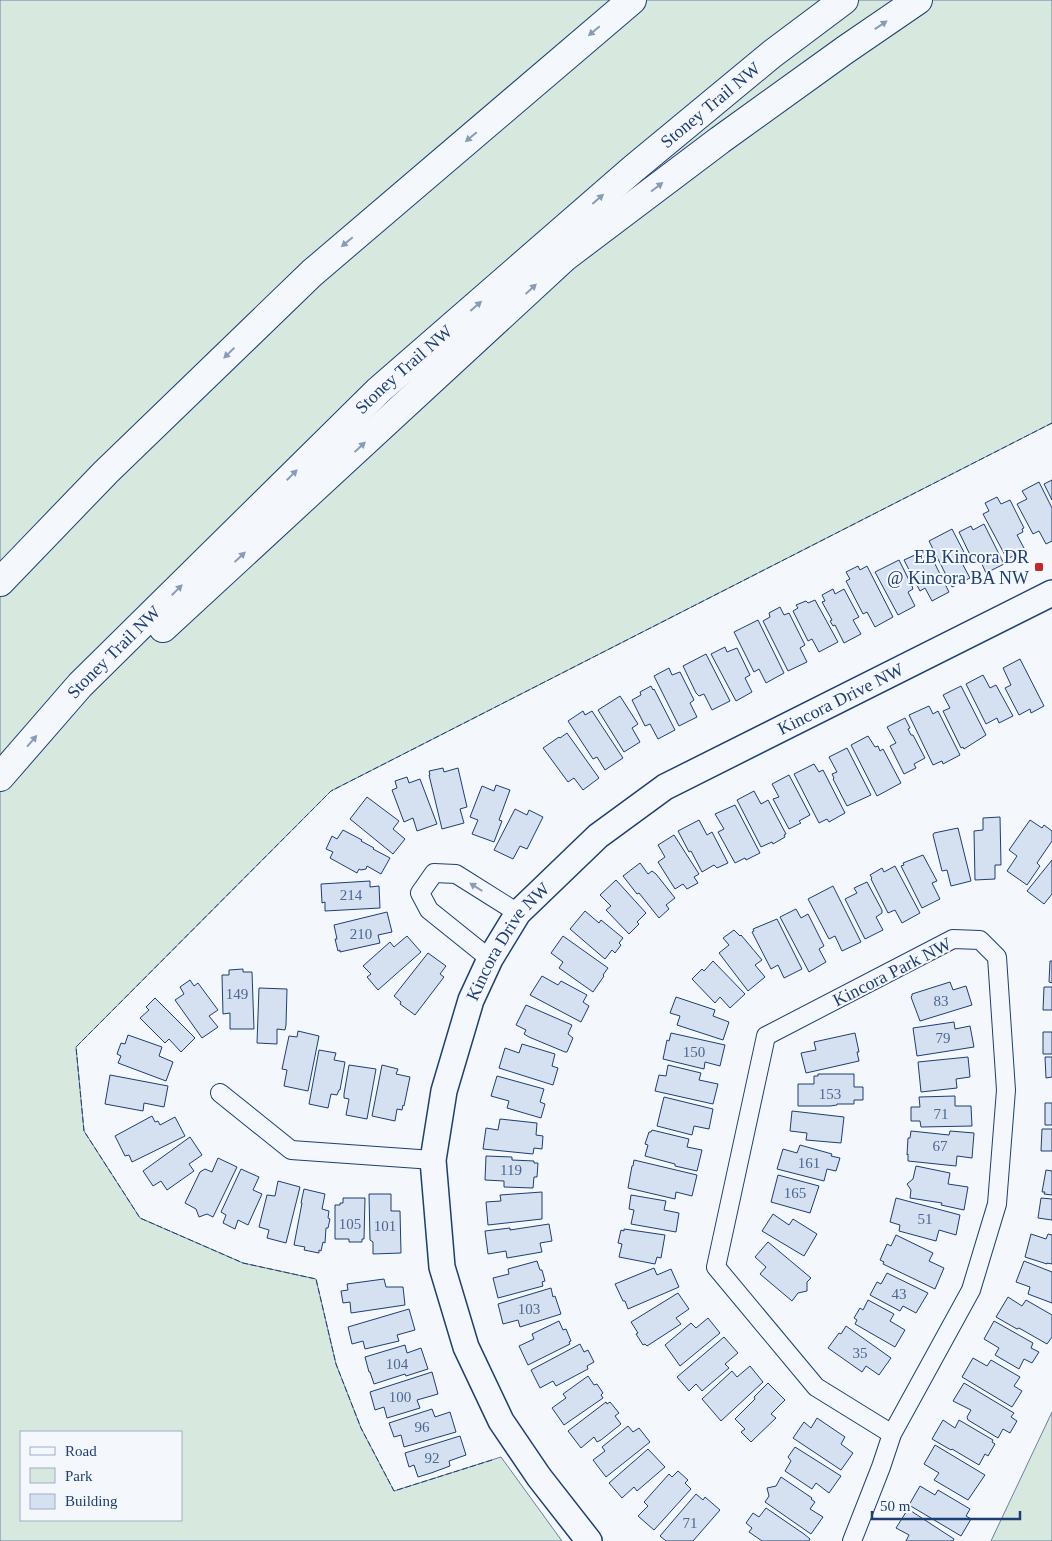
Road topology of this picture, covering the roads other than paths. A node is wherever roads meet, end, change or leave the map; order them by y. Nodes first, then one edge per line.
1 (844, 0) edge
2 (918, 0) edge
3 (629, 2) edge
4 (0, 582) edge
5 (1052, 593) edge
6 (80, 685) junction
7 (0, 778) edge
8 (518, 913) junction
9 (490, 959) junction
10 (220, 1093) dead end
11 (433, 1160) junction
12 (892, 1434) junction
13 (589, 1541) edge
14 (852, 1541) edge

6 -> 1 highway, Stoney Trail NW
6 -> 2 highway
3 -> 4 highway
5 - 8 street, Kincora Drive NW
7 -> 6 highway, Stoney Trail NW
8 - 9 street, Kincora Drive NW
8 -> 9 street
9 - 11 street, Kincora Drive NW
10 - 11 street
11 - 13 street, Kincora Drive NW
12 - 12 street, Kincora Park NW
12 - 14 street, Kincora Park NW

